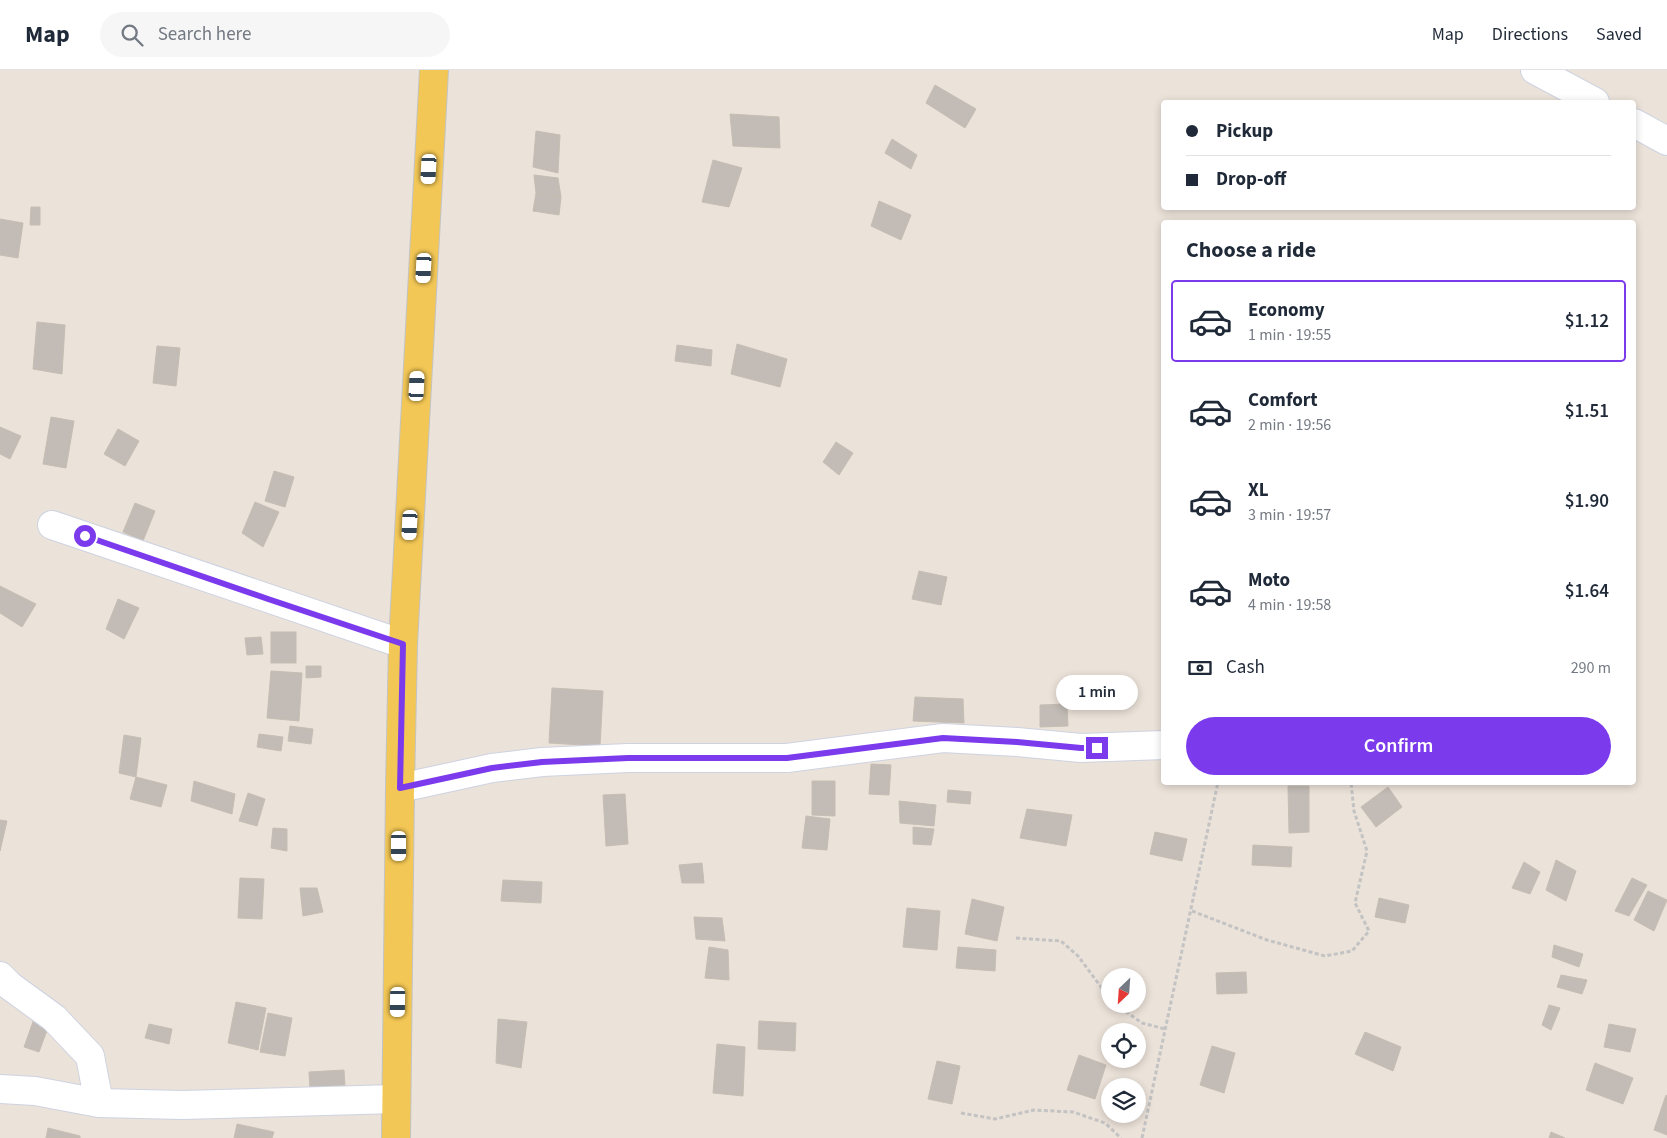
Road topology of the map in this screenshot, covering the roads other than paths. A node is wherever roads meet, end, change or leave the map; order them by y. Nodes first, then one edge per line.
1 (434, 70) edge
2 (1535, 70) edge
3 (1591, 100) edge
4 (1636, 125) edge
5 (1667, 142) edge
6 (52, 525) dead end
7 (403, 644) junction
8 (1161, 745) edge
9 (400, 788) junction
10 (0, 976) edge
11 (0, 1089) edge
12 (396, 1099) junction
13 (99, 1103) junction
14 (396, 1138) edge

1 - 7 main road
2 - 3 street
4 - 5 street
6 - 7 street
7 - 9 main road
8 - 9 street
9 - 12 main road
10 - 13 street
11 - 13 street
12 - 13 street
12 - 14 main road

